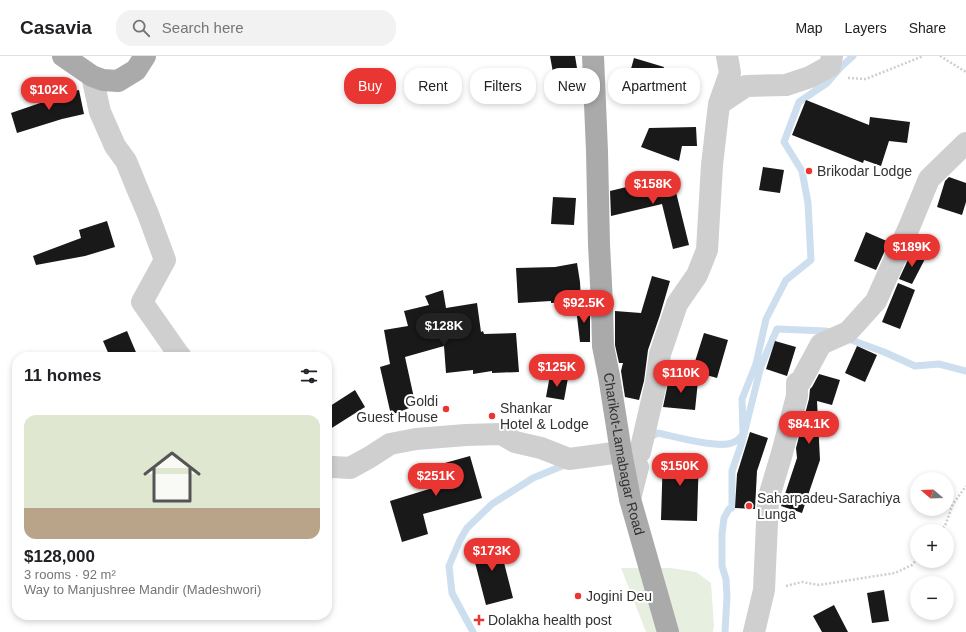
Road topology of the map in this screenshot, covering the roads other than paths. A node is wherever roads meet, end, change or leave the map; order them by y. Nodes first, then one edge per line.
1 (63, 56) edge
2 (145, 56) edge
3 (593, 56) edge
4 (727, 56) edge
5 (832, 56) edge
6 (92, 76) junction
7 (720, 104) junction
8 (966, 143) edge
9 (177, 352) edge
10 (633, 457) junction
11 (332, 467) edge
12 (668, 632) edge
13 (754, 632) edge

1 - 6 main road
2 - 6 main road
3 - 10 main road, Charikot-Lamabagar Road
4 - 7 street
5 - 7 street
6 - 9 street
7 - 10 street
8 - 13 street
10 - 11 street
10 - 12 main road, Charikot-Lamabagar Road

